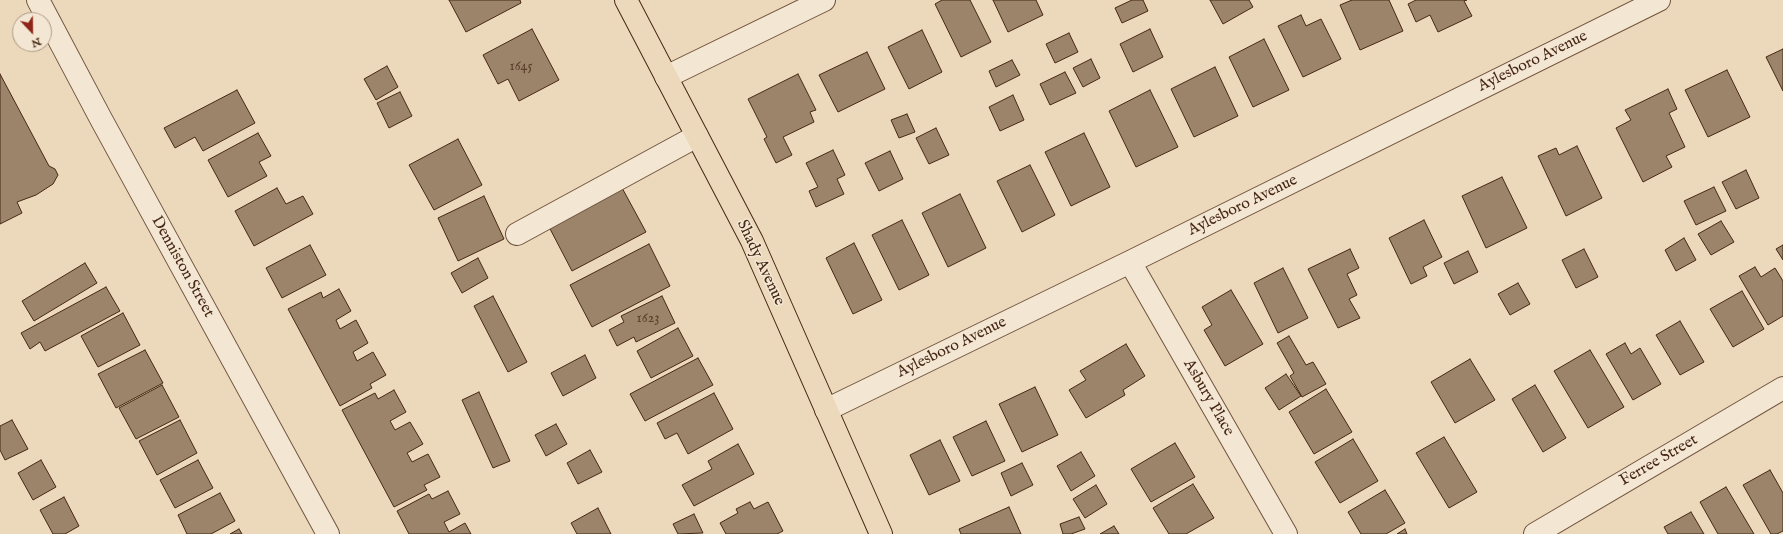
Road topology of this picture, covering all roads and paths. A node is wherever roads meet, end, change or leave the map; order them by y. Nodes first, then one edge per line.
1 (38, 0) edge
2 (626, 0) edge
3 (824, 0) edge
4 (1659, 0) edge
5 (666, 77) junction
6 (696, 136) junction
7 (517, 234) dead end
8 (1130, 262) junction
9 (1783, 388) edge
10 (826, 410) junction
11 (875, 532) edge
12 (328, 534) edge
13 (1286, 534) edge
14 (1535, 534) edge

1 - 12 street, Denniston Street
2 - 5 main road, Shady Avenue
3 - 5 street
4 - 8 street, Aylesboro Avenue
5 - 6 main road, Shady Avenue
6 - 7 street
6 - 10 main road, Shady Avenue
8 - 10 street, Aylesboro Avenue
8 - 13 street, Asbury Place
9 - 14 street, Ferree Street
10 - 11 main road, Shady Avenue

